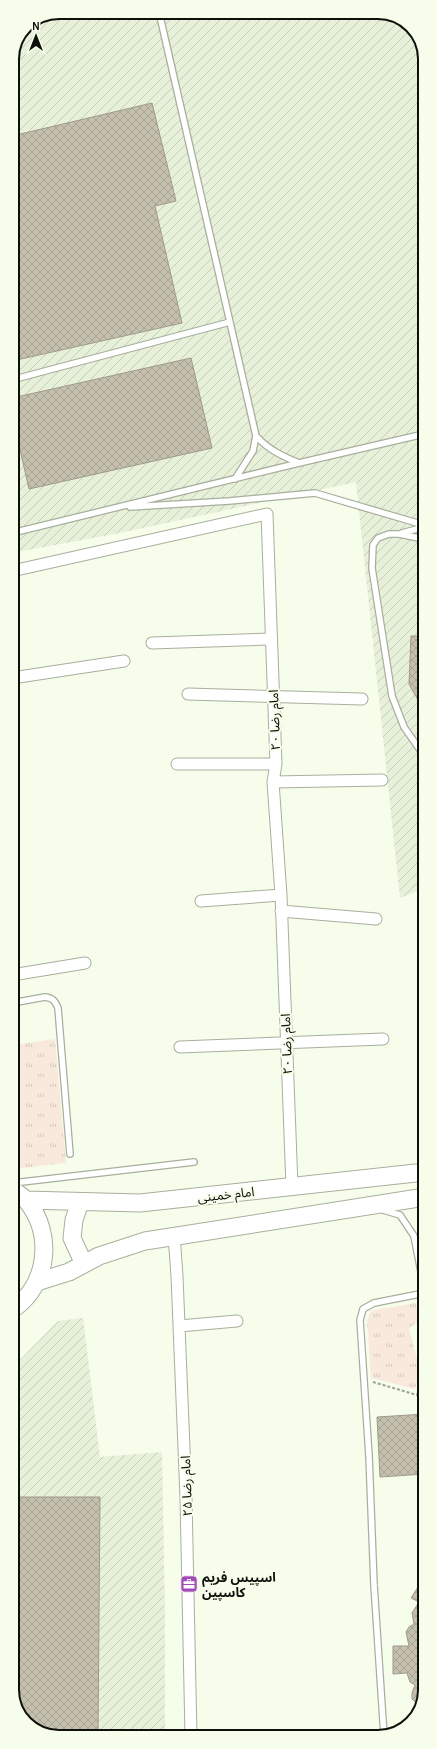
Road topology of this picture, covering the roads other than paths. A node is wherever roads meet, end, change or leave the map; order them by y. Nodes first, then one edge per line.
1 (161, 19) edge
2 (230, 322) junction
3 (19, 378) edge
4 (418, 435) edge
5 (256, 436) junction
6 (299, 463) junction
7 (234, 479) junction
8 (116, 508) junction
9 (418, 524) edge
10 (418, 528) edge
11 (19, 531) edge
12 (399, 534) junction
13 (418, 538) edge
14 (19, 568) edge
15 (272, 638) junction
16 (152, 643) dead end
17 (124, 661) dead end
18 (19, 677) edge
19 (188, 694) dead end
20 (274, 697) junction
21 (362, 699) dead end
22 (418, 748) edge
23 (178, 764) dead end
24 (276, 764) junction
25 (382, 780) dead end
26 (273, 782) junction
27 (280, 895) junction
28 (201, 901) dead end
29 (281, 911) junction
30 (376, 919) dead end
31 (85, 963) dead end
32 (19, 974) edge
33 (19, 1002) edge
34 (383, 1039) dead end
35 (286, 1043) junction
36 (180, 1047) dead end
37 (70, 1154) dead end
38 (194, 1162) dead end
39 (418, 1173) edge
40 (19, 1182) edge
41 (292, 1187) junction
42 (19, 1195) edge
43 (418, 1199) edge
44 (26, 1200) junction
45 (80, 1202) junction
46 (365, 1206) junction
47 (174, 1235) junction
48 (418, 1257) edge
49 (84, 1264) junction
50 (37, 1282) junction
51 (418, 1294) edge
52 (19, 1304) edge
53 (237, 1321) dead end
54 (179, 1326) junction
55 (384, 1729) edge
56 (190, 1730) edge

1 - 2 lane
2 - 3 lane
2 - 5 lane
4 - 6 lane
5 - 6 lane
5 - 7 lane
6 - 7 lane
7 - 8 lane
8 - 9 lane
8 - 11 lane
10 - 12 lane
12 - 13 lane
12 - 22 lane
14 - 15 street, امام رضا ۲۰
15 - 16 street
15 - 20 street, امام رضا ۲۰
17 - 18 street
19 - 20 street
20 - 21 street
20 - 24 street, امام رضا ۲۰
23 - 24 street
24 - 26 street, امام رضا ۲۰
25 - 26 street
26 - 27 street, امام رضا ۲۰
27 - 28 street
27 - 29 street, امام رضا ۲۰
29 - 30 street
29 - 35 street, امام رضا ۲۰
31 - 32 street
33 - 37 lane
34 - 35 street
35 - 36 street
35 - 41 street, امام رضا ۲۰
38 - 40 lane
39 - 41 main road, امام خمینی
41 - 45 main road, امام خمینی
42 - 44 main road
43 - 46 main road
44 - 45 main road, امام خمینی
44 - 50 main road
45 - 49 main road
46 - 47 main road
46 - 48 lane
47 - 49 main road
47 - 54 street, امام رضا ۲۵
49 - 50 main road
50 - 52 main road
51 - 55 lane
53 - 54 street
54 - 56 street, امام رضا ۲۵

